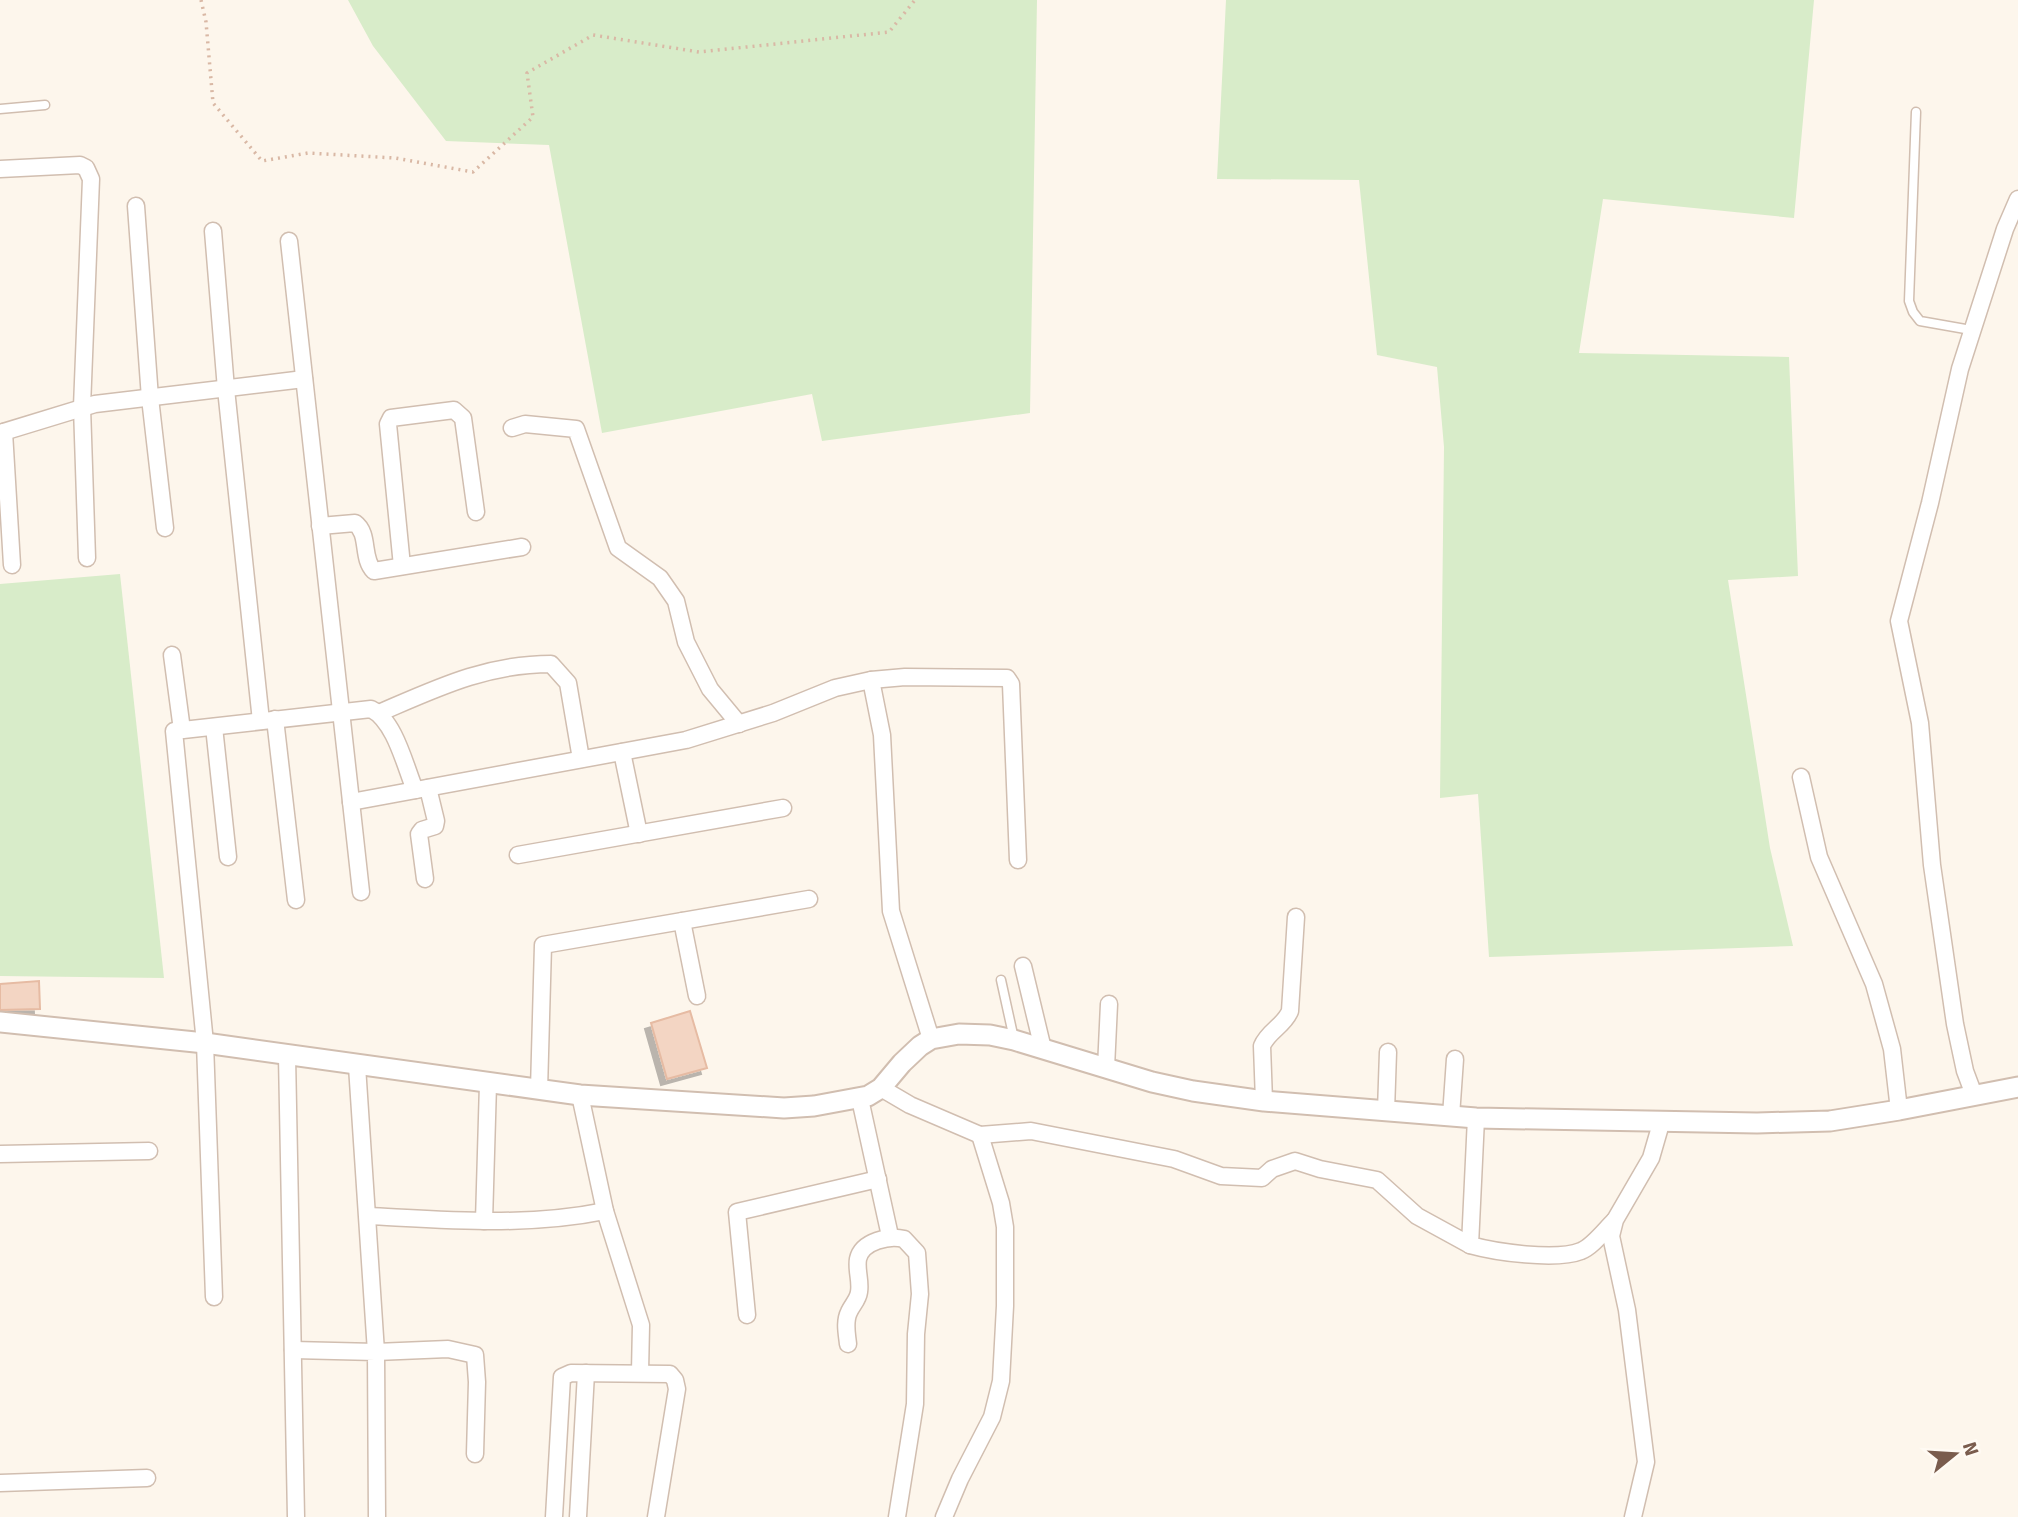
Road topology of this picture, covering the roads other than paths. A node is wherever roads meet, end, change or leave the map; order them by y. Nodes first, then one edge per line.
1 (45, 105) dead end
2 (0, 109) edge
3 (1916, 112) dead end
4 (0, 169) edge
5 (2018, 200) edge
6 (136, 206) dead end
7 (212, 230) dead end
8 (289, 241) dead end
9 (1971, 330) junction
10 (304, 379) junction
11 (226, 388) junction
12 (150, 398) junction
13 (82, 407) junction
14 (512, 428) dead end
15 (2, 432) edge
16 (476, 512) dead end
17 (320, 526) junction
18 (165, 528) dead end
19 (522, 547) dead end
20 (87, 558) dead end
21 (12, 565) dead end
22 (402, 566) junction
23 (172, 655) dead end
24 (871, 680) junction
25 (341, 711) junction
26 (379, 713) junction
27 (268, 720) junction
28 (739, 724) junction
29 (214, 727) junction
30 (182, 730) junction
31 (622, 752) junction
32 (581, 759) junction
33 (1801, 777) dead end
34 (421, 789) junction
35 (351, 802) junction
36 (783, 808) dead end
37 (639, 834) junction
38 (518, 855) dead end
39 (228, 857) dead end
40 (1018, 860) dead end
41 (425, 879) dead end
42 (361, 892) dead end
43 (809, 899) dead end
44 (296, 900) dead end
45 (1296, 917) dead end
46 (682, 921) junction
47 (1023, 966) dead end
48 (1001, 981) dead end
49 (697, 996) dead end
50 (1109, 1004) dead end
51 (0, 1022) edge
52 (932, 1039) junction
53 (1014, 1040) junction
54 (205, 1043) junction
55 (1043, 1049) junction
56 (1388, 1052) dead end
57 (288, 1056) junction
58 (1455, 1059) dead end
59 (357, 1066) junction
60 (1107, 1068) junction
61 (488, 1084) junction
62 (2018, 1087) edge
63 (881, 1088) junction
64 (539, 1090) junction
65 (580, 1095) junction
66 (1974, 1095) junction
67 (860, 1099) junction
68 (1264, 1101) junction
69 (1899, 1110) junction
70 (1386, 1111) junction
71 (1451, 1116) junction
72 (1476, 1118) junction
73 (1662, 1120) junction
74 (980, 1135) junction
75 (149, 1151) dead end
76 (0, 1154) edge
77 (878, 1180) junction
78 (605, 1211) junction
79 (368, 1216) junction
80 (1615, 1220) junction
81 (484, 1222) junction
82 (890, 1236) junction
83 (1469, 1245) junction
84 (214, 1297) dead end
85 (747, 1315) dead end
86 (848, 1345) dead end
87 (293, 1350) junction
88 (376, 1352) junction
89 (640, 1372) junction
90 (586, 1373) junction
91 (475, 1454) dead end
92 (147, 1478) dead end
93 (0, 1483) edge
94 (296, 1517) edge
95 (377, 1517) edge
96 (554, 1517) edge
97 (578, 1517) edge
98 (656, 1517) edge
99 (898, 1517) edge
100 (944, 1517) edge
101 (1633, 1517) edge

1 - 2 lane
3 - 9 lane
4 - 13 street
5 - 9 street
6 - 12 street
7 - 11 street
8 - 10 street
9 - 66 street
10 - 11 street
10 - 17 street
11 - 12 street
11 - 27 street
12 - 13 street
12 - 18 street
13 - 15 street
13 - 20 street
14 - 28 street
15 - 21 street
16 - 22 street
17 - 22 street
17 - 25 street
19 - 22 street
23 - 30 street
24 - 28 street
24 - 40 street
24 - 52 street
25 - 26 street
25 - 27 street
25 - 35 street
26 - 32 street
26 - 34 street
27 - 29 street
27 - 44 street
28 - 31 street
29 - 30 street
29 - 39 street
30 - 54 street
31 - 32 street
31 - 37 street
32 - 34 street
33 - 69 street
34 - 35 street
34 - 41 street
35 - 42 street
36 - 37 street
37 - 38 street
43 - 46 street
45 - 68 street
46 - 49 street
46 - 64 street
47 - 55 street
48 - 53 lane
50 - 60 street
51 - 54 street
52 - 53 street
52 - 63 street
53 - 55 street
54 - 57 street
54 - 84 street
55 - 60 street
56 - 70 street
57 - 59 street
57 - 87 street
58 - 71 street
59 - 61 street
59 - 79 street
60 - 68 street
61 - 64 street
61 - 81 street
62 - 66 street
63 - 67 street
63 - 74 street
64 - 65 street
65 - 67 street
65 - 78 street
66 - 69 street
67 - 77 street
68 - 70 street
69 - 73 street
70 - 71 street
71 - 72 street
72 - 73 street
72 - 83 street
73 - 80 street
74 - 83 street
74 - 100 street
75 - 76 street
77 - 82 street
77 - 85 street
78 - 81 street
78 - 89 street
79 - 81 street
79 - 88 street
80 - 83 street
80 - 101 street
82 - 86 street
82 - 99 street
87 - 88 street
87 - 94 street
88 - 91 street
88 - 95 street
89 - 90 street
89 - 98 street
90 - 96 street
90 - 97 street
92 - 93 street

